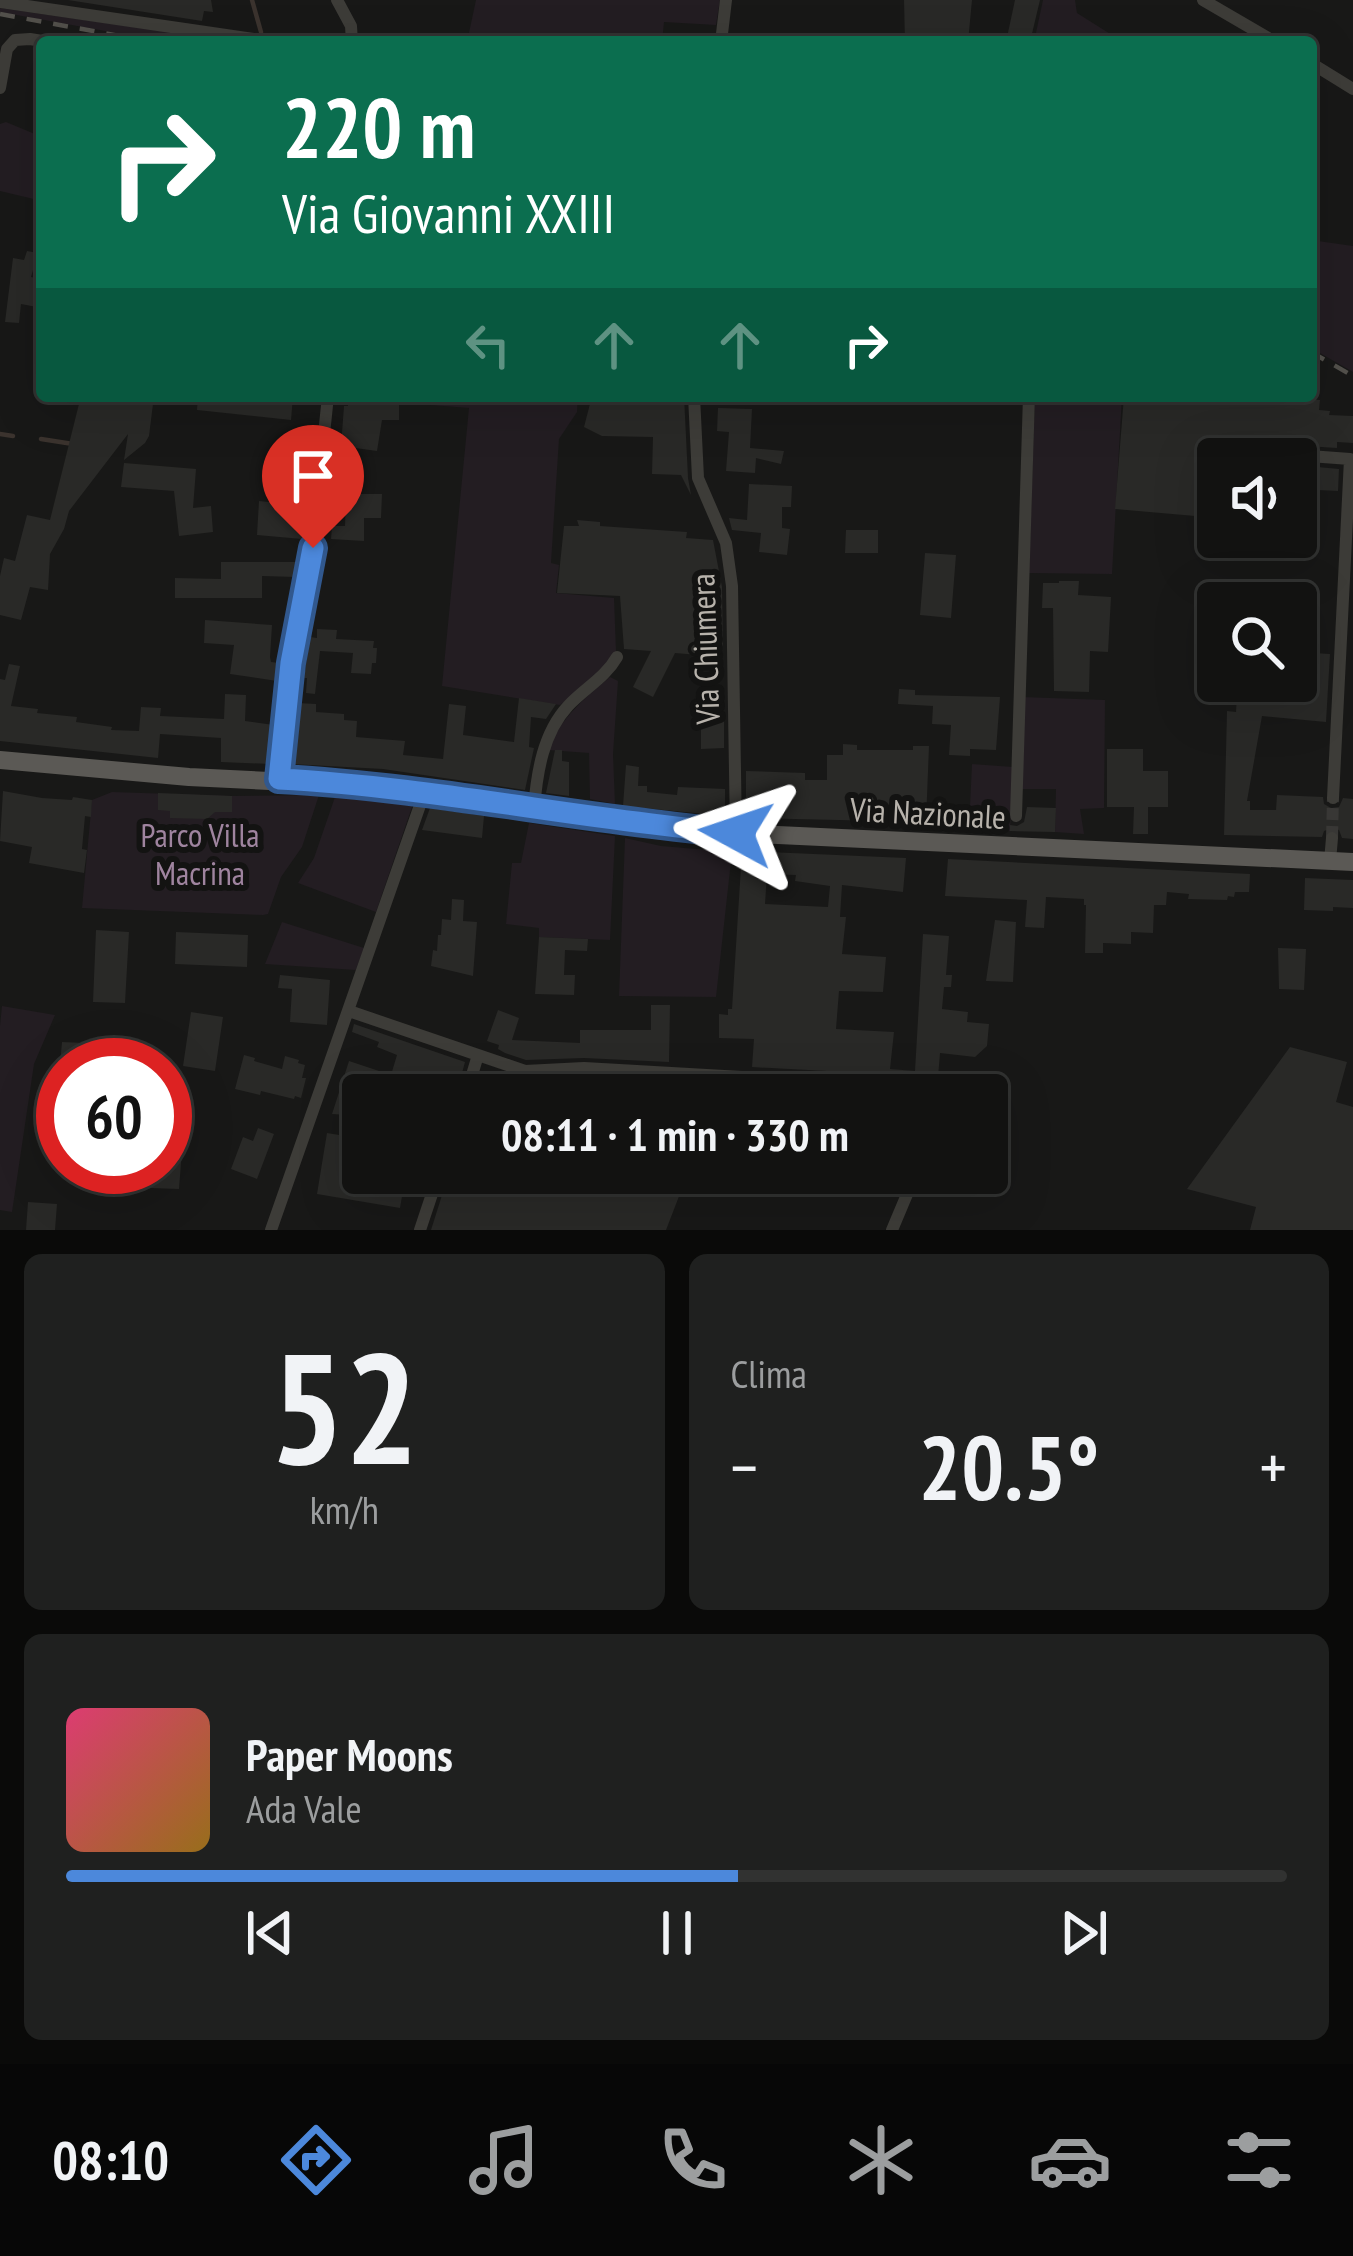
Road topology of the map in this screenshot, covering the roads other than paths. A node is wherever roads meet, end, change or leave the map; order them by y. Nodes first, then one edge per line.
1 (337, 0) edge
2 (726, 0) edge
3 (1203, 0) edge
4 (0, 2) edge
5 (23, 3) edge
6 (235, 36) edge
7 (352, 36) edge
8 (722, 36) edge
9 (1266, 36) edge
10 (36, 40) edge
11 (1317, 67) edge
12 (0, 88) edge
13 (1353, 89) edge
14 (327, 402) edge
15 (694, 402) edge
16 (1030, 402) edge
17 (1317, 457) edge
18 (617, 657) dead end
19 (0, 760) edge
20 (279, 779) junction
21 (425, 791) junction
22 (1333, 798) tunnel mouth
23 (534, 808) junction
24 (1016, 816) dead end
25 (736, 833) junction
26 (1331, 838) tunnel mouth
27 (1330, 861) junction
28 (1353, 862) edge
29 (349, 1011) junction
30 (478, 1055) junction
31 (472, 1074) edge
32 (690, 1074) edge
33 (432, 1194) edge
34 (907, 1194) edge
35 (272, 1230) edge
36 (419, 1230) edge
37 (892, 1230) edge

1 - 7 street
2 - 8 street
3 - 9 street
4 - 5 street
5 - 6 street
10 - 12 street
11 - 13 street
14 - 20 street
15 - 25 street, Via Chiumera
16 - 24 street
17 - 22 street
18 - 23 street
19 - 20 main road, Via Nazionale
20 - 21 main road, Via Nazionale
21 - 23 main road, Via Nazionale
21 - 29 street
23 - 25 main road, Via Nazionale
25 - 27 main road, Via Nazionale
26 - 27 street
27 - 28 main road, Via Nazionale
29 - 30 street
29 - 35 street
30 - 31 street
30 - 32 street
33 - 36 street
34 - 37 street

